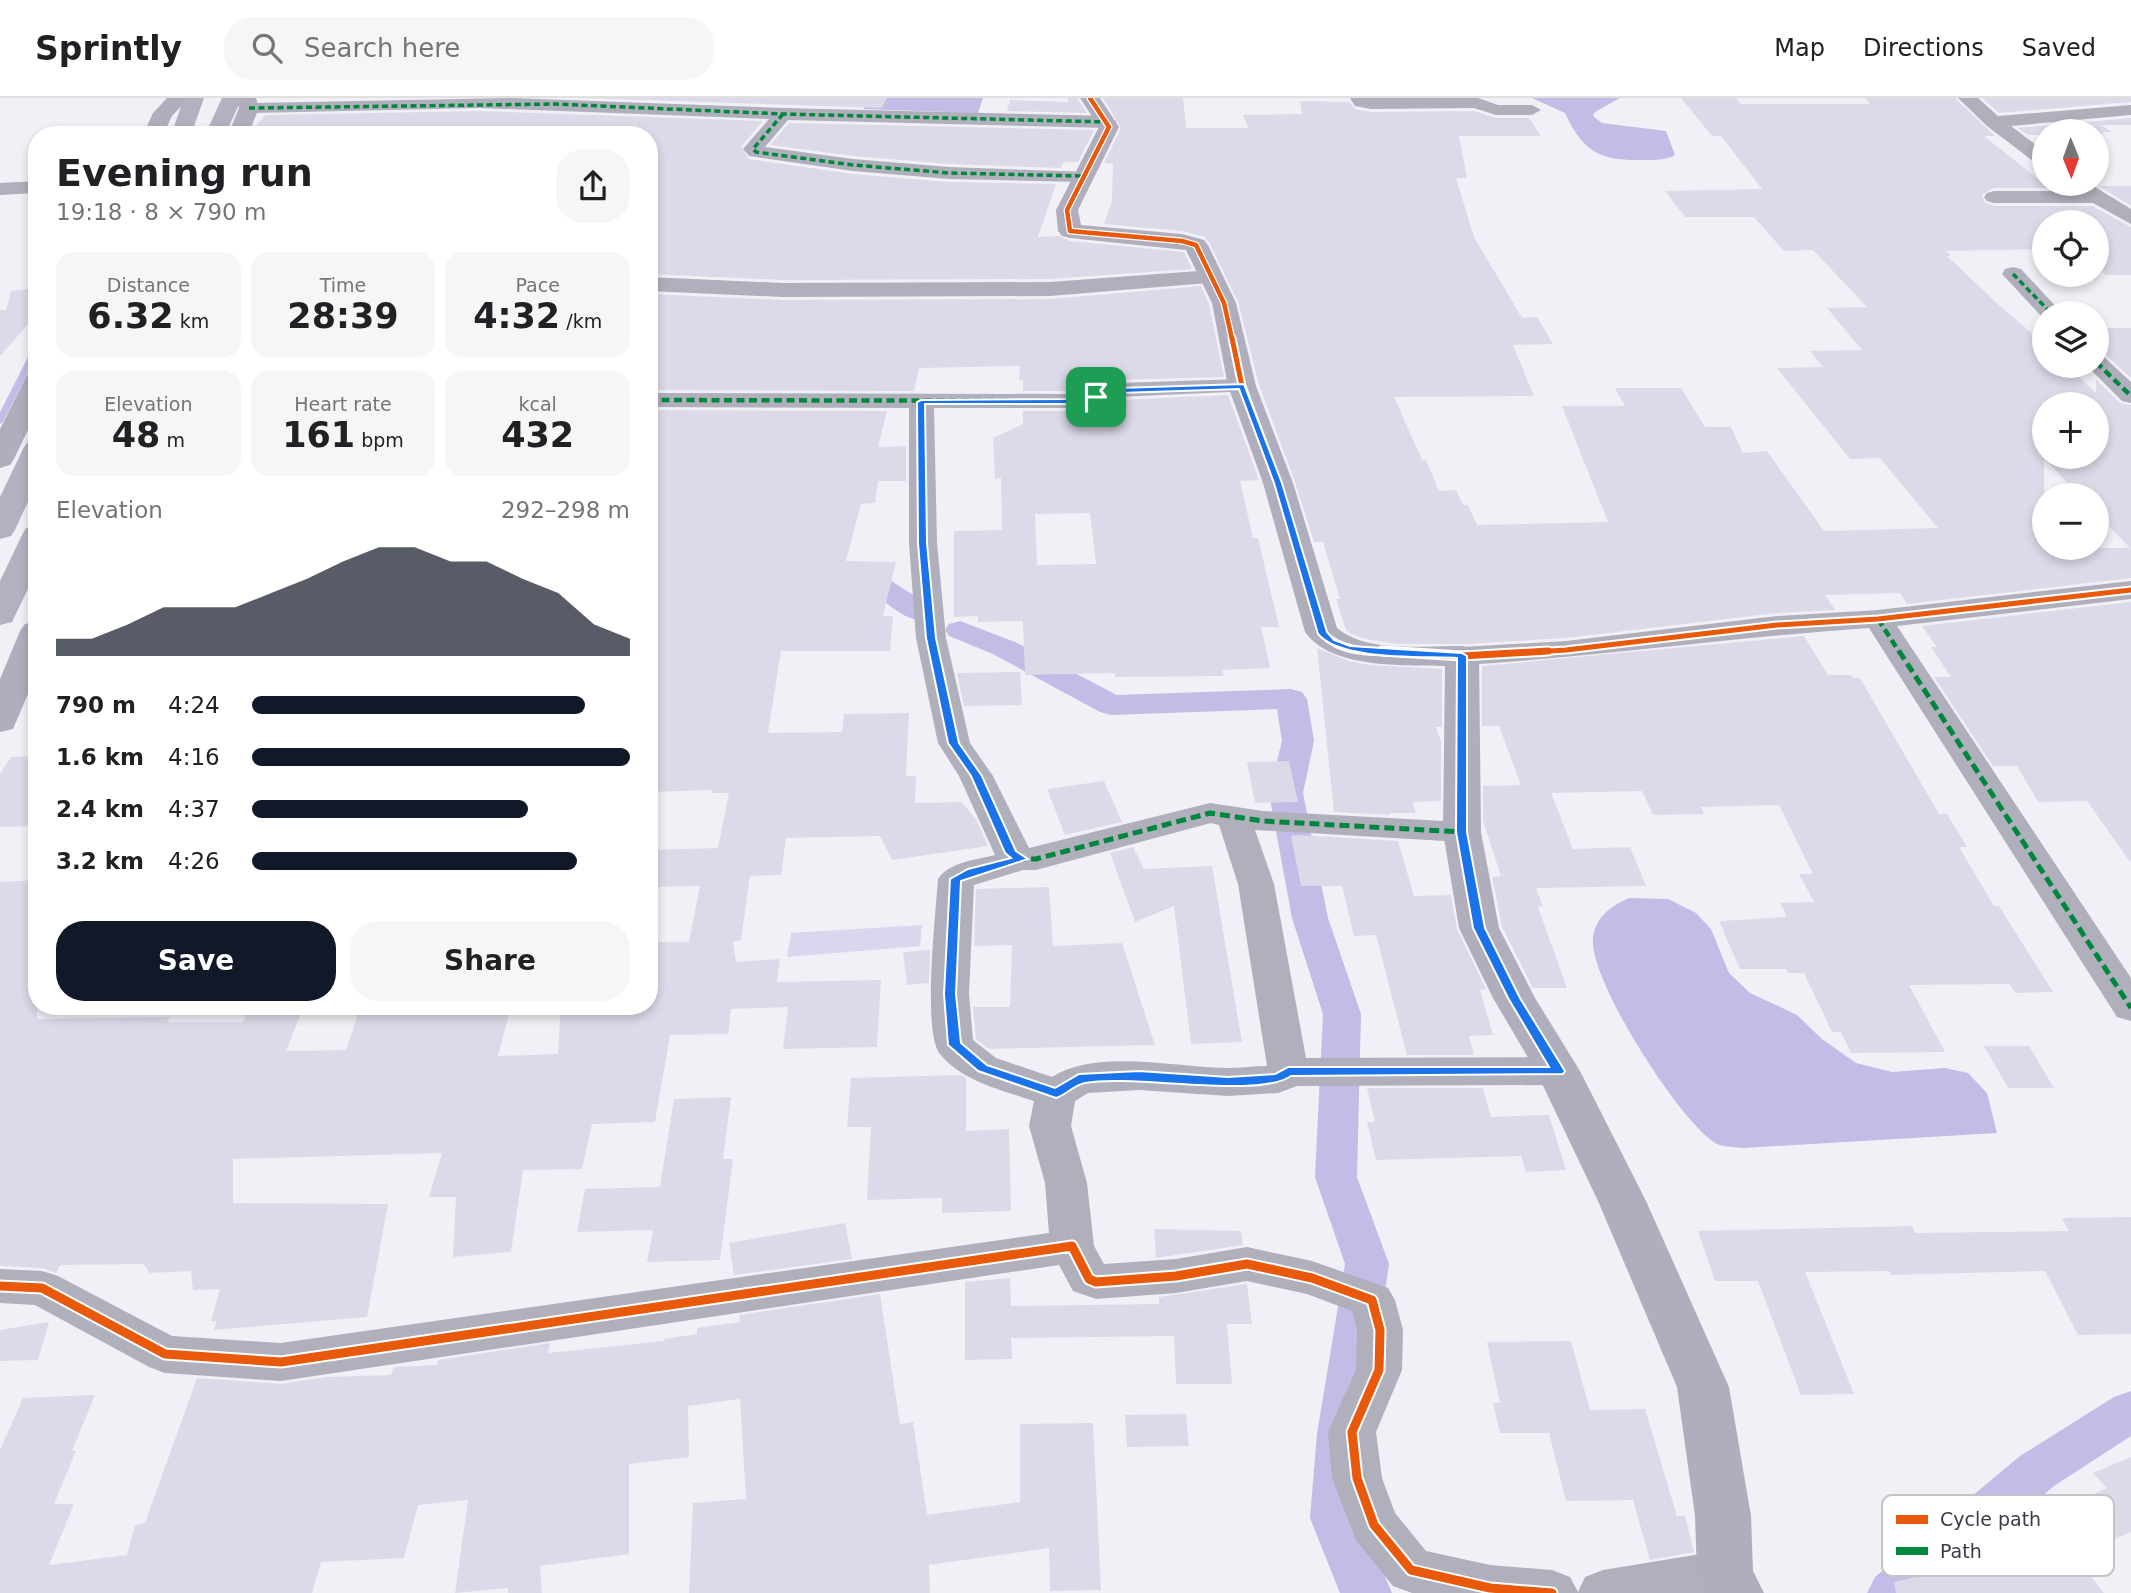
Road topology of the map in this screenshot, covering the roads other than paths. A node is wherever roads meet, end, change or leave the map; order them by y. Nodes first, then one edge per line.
1 (179, 98) edge
2 (194, 98) edge
3 (1090, 98) edge
4 (1359, 98) edge
5 (1967, 98) edge
6 (481, 100) edge
7 (242, 101) edge
8 (1532, 110) dead end
9 (2131, 110) edge
10 (783, 114) junction
11 (1108, 122) junction
12 (1994, 122) junction
13 (157, 126) edge
14 (184, 126) edge
15 (222, 126) edge
16 (239, 126) edge
17 (2032, 151) edge
18 (1082, 176) junction
19 (28, 187) edge
20 (0, 189) edge
21 (2093, 197) joint
22 (1994, 198) dead end
23 (2131, 219) edge
24 (2014, 274) dead end
25 (1212, 277) junction
26 (658, 284) edge
27 (2040, 301) edge
28 (2109, 375) edge
29 (1242, 386) junction
30 (2131, 396) edge
31 (28, 400) edge
32 (658, 400) edge
33 (921, 402) junction
34 (0, 459) edge
35 (28, 469) edge
36 (0, 530) edge
37 (28, 555) edge
38 (2131, 590) edge
39 (0, 615) edge
40 (1878, 619) junction
41 (28, 653) edge
42 (1462, 656) junction
43 (0, 721) edge
44 (1248, 818) junction
45 (1462, 832) junction
46 (1022, 859) junction
47 (2131, 1008) edge
48 (1558, 1071) junction
49 (1296, 1072) junction
50 (1056, 1094) junction
51 (1072, 1246) junction
52 (0, 1286) edge
53 (1731, 1586) edge
54 (1552, 1593) edge
55 (1603, 1593) edge

1 - 13 street
2 - 14 main road
3 - 11 street
4 - 8 street
5 - 12 street
6 - 7 street
6 - 10 street
7 - 15 main road
7 - 16 street
9 - 12 street
10 - 11 street
10 - 18 street
11 - 18 street
12 - 17 street
18 - 25 street
19 - 20 street
21 - 22 street
21 - 23 street
24 - 27 street
25 - 26 street
25 - 29 street
28 - 30 street
29 - 33 street
29 - 42 street
31 - 34 street
32 - 33 street
33 - 46 street
35 - 36 main road
37 - 39 main road
38 - 40 street
40 - 42 street
40 - 47 street
41 - 43 street
42 - 45 street
44 - 45 street
44 - 46 street
44 - 49 street
45 - 48 street
46 - 50 street
48 - 49 street
48 - 53 street
49 - 50 street
50 - 51 street
51 - 52 street
51 - 54 street
53 - 55 street

